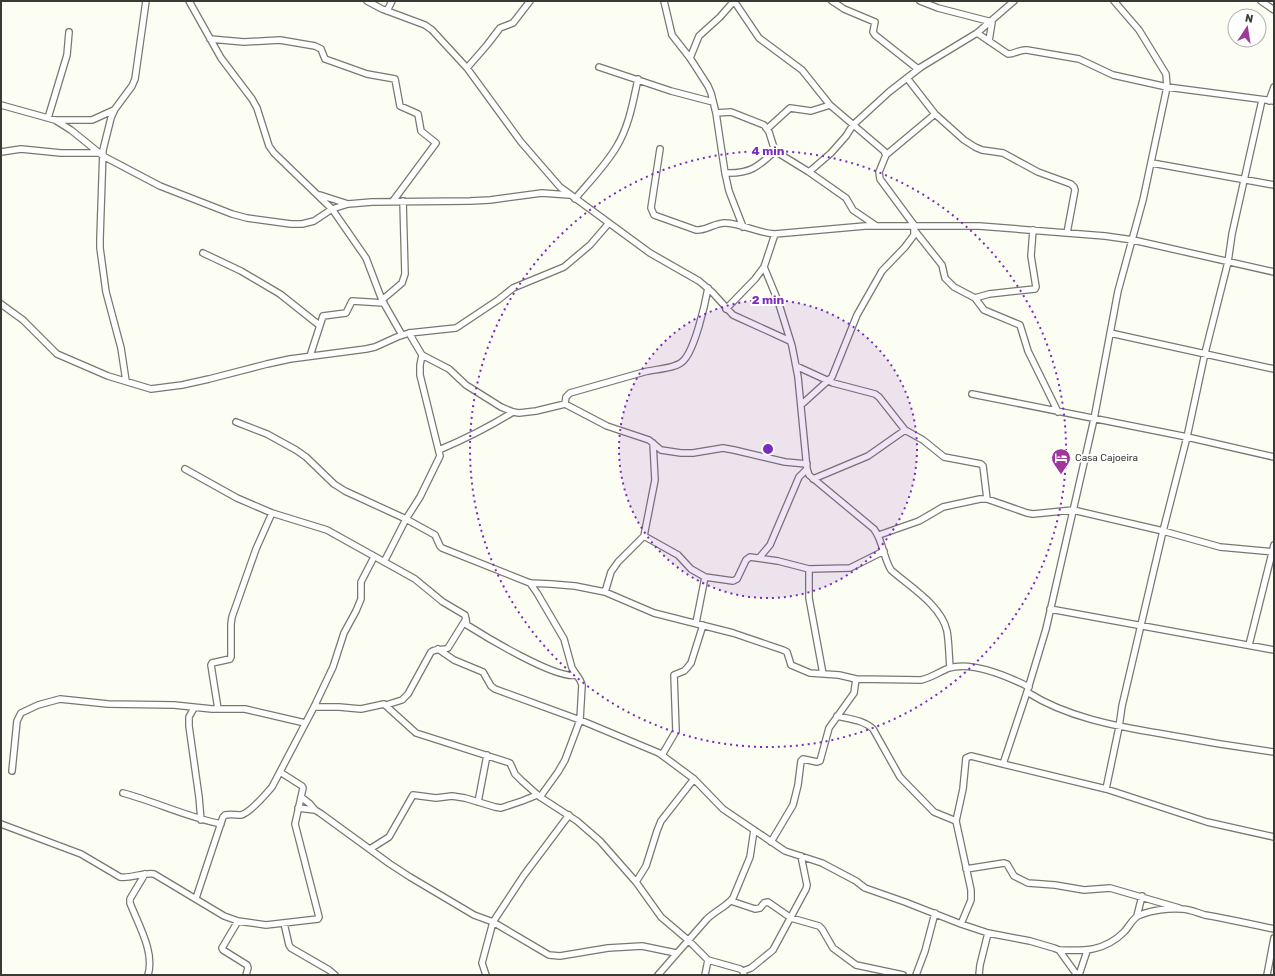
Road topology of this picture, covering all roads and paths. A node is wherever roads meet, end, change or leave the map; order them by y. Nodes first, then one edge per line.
1 (146, 1) edge
2 (189, 1) edge
3 (367, 1) edge
4 (392, 1) edge
5 (530, 1) edge
6 (664, 1) edge
7 (734, 1) edge
8 (832, 1) edge
9 (920, 1) edge
10 (1014, 1) edge
11 (1114, 1) edge
12 (1261, 1) edge
13 (1274, 10) edge
14 (388, 11) junction
15 (992, 22) junction
16 (69, 32) dead end
17 (977, 33) junction
18 (210, 39) junction
19 (989, 42) junction
20 (690, 58) junction
21 (600, 67) dead end
22 (467, 68) junction
23 (918, 69) junction
24 (907, 78) junction
25 (638, 79) junction
26 (1167, 87) junction
27 (1274, 87) edge
28 (1262, 100) junction
29 (1272, 101) edge
30 (713, 102) junction
31 (1, 105) edge
32 (830, 105) junction
33 (115, 109) junction
34 (716, 113) junction
35 (935, 114) junction
36 (52, 119) junction
37 (853, 125) junction
38 (767, 129) junction
39 (660, 149) dead end
40 (775, 151) junction
41 (1, 152) edge
42 (101, 154) junction
43 (886, 154) junction
44 (1152, 163) junction
45 (809, 172) junction
46 (725, 173) junction
47 (1245, 180) junction
48 (1274, 185) edge
49 (318, 195) junction
50 (569, 195) junction
51 (576, 199) junction
52 (393, 201) junction
53 (403, 201) junction
54 (348, 204) junction
55 (332, 208) junction
56 (609, 223) junction
57 (876, 226) junction
58 (743, 227) junction
59 (914, 228) junction
60 (1033, 230) junction
61 (1067, 233) junction
62 (775, 234) junction
63 (1133, 240) junction
64 (203, 253) dead end
65 (1228, 262) junction
66 (764, 267) junction
67 (1274, 272) edge
68 (708, 288) junction
69 (975, 298) junction
70 (383, 302) junction
71 (1, 304) edge
72 (726, 309) junction
73 (319, 325) junction
74 (409, 334) junction
75 (1110, 334) junction
76 (402, 336) junction
77 (790, 341) junction
78 (1205, 353) junction
79 (422, 355) junction
80 (310, 356) junction
81 (796, 366) junction
82 (1274, 369) edge
83 (126, 381) junction
84 (828, 381) junction
85 (972, 394) dead end
86 (565, 404) junction
87 (801, 405) junction
88 (513, 412) junction
89 (1058, 412) junction
90 (1094, 419) junction
91 (236, 422) dead end
92 (906, 430) junction
93 (1187, 437) junction
94 (653, 442) junction
95 (439, 450) junction
96 (1274, 457) edge
97 (807, 467) junction
98 (185, 469) dead end
99 (813, 480) junction
100 (987, 499) junction
101 (1073, 510) junction
102 (272, 513) junction
103 (406, 519) junction
104 (1163, 531) junction
105 (879, 535) junction
106 (644, 536) junction
107 (1274, 545) edge
108 (884, 551) junction
109 (1273, 552) edge
110 (374, 557) junction
111 (759, 558) junction
112 (384, 562) junction
113 (809, 569) junction
114 (705, 577) junction
115 (530, 583) junction
116 (540, 583) junction
117 (605, 592) junction
118 (537, 593) junction
119 (1050, 609) junction
120 (466, 618) junction
121 (696, 623) junction
122 (703, 625) junction
123 (1140, 626) junction
124 (1249, 645) junction
125 (438, 649) junction
126 (1274, 650) edge
127 (950, 668) junction
128 (823, 674) junction
129 (576, 675) junction
130 (856, 679) junction
131 (1028, 690) junction
132 (386, 705) junction
133 (314, 707) junction
134 (194, 708) junction
135 (218, 709) junction
136 (837, 716) junction
137 (580, 720) junction
138 (305, 723) junction
139 (1119, 727) junction
140 (1274, 752) edge
141 (487, 755) junction
142 (662, 755) junction
143 (1003, 764) junction
144 (12, 772) dead end
145 (280, 772) junction
146 (694, 779) junction
147 (1106, 789) junction
148 (123, 793) dead end
149 (538, 796) junction
150 (301, 797) junction
151 (478, 802) junction
152 (298, 808) junction
153 (315, 810) junction
154 (569, 815) junction
155 (200, 820) junction
156 (956, 821) junction
157 (1, 824) edge
158 (221, 824) junction
159 (754, 830) junction
160 (1274, 837) edge
161 (771, 842) junction
162 (370, 849) junction
163 (801, 856) junction
164 (966, 869) junction
165 (145, 874) junction
166 (636, 882) junction
167 (1142, 896) junction
168 (196, 898) junction
169 (731, 900) junction
170 (1183, 909) junction
171 (935, 913) junction
172 (1137, 916) junction
173 (791, 918) junction
174 (238, 921) junction
175 (493, 922) junction
176 (284, 923) junction
177 (961, 924) junction
178 (1274, 929) edge
179 (988, 933) junction
180 (1274, 938) edge
181 (688, 940) junction
182 (1058, 950) junction
183 (1086, 951) junction
184 (676, 953) junction
185 (708, 960) junction
186 (744, 973) edge
187 (148, 975) edge
188 (246, 975) edge
189 (335, 975) edge
190 (486, 975) edge
191 (658, 975) edge
192 (706, 975) edge
193 (903, 975) edge
194 (916, 975) edge
195 (979, 975) edge
196 (1078, 975) edge
197 (1267, 975) edge

1 - 33 street
2 - 18 street
3 - 14 street
4 - 14 street
5 - 22 street
6 - 20 street
7 - 20 street
7 - 32 street
8 - 23 street
9 - 15 street
10 - 15 street
11 - 26 street
12 - 13 street
14 - 22 street
15 - 17 street
15 - 19 street
16 - 36 street
17 - 19 street
17 - 23 street
18 - 49 street
18 - 52 street
19 - 26 street
20 - 30 street
21 - 25 street
22 - 50 street
23 - 24 street
24 - 35 street
24 - 37 street
25 - 30 street
25 - 51 street
26 - 28 street
26 - 44 street
27 - 29 street
28 - 29 street
28 - 47 street
30 - 34 street
31 - 36 street
32 - 37 street
32 - 38 street
33 - 36 street
33 - 42 street
34 - 38 street
34 - 46 street
35 - 43 street
35 - 61 street
36 - 42 street
37 - 43 street
37 - 45 street
38 - 40 street
39 - 58 street
40 - 45 street
40 - 46 street
41 - 42 street
42 - 55 street
42 - 83 street
43 - 59 street
44 - 47 street
44 - 63 street
45 - 57 street
46 - 58 street
47 - 48 street
47 - 65 street
49 - 54 street
49 - 55 street
50 - 51 street
50 - 53 street
51 - 56 street
52 - 53 street
52 - 54 street
53 - 70 street
54 - 55 street
55 - 70 street
56 - 68 street
56 - 74 street
57 - 59 street
57 - 62 street
58 - 62 street
59 - 60 street
59 - 69 street
59 - 84 street
60 - 61 street
60 - 69 street
61 - 63 street
62 - 66 street
63 - 65 street
63 - 75 street
64 - 73 street
65 - 67 street
65 - 78 street
66 - 72 street
66 - 77 street
68 - 72 street
68 - 86 street
69 - 89 street
70 - 73 street
70 - 76 street
71 - 83 street
72 - 77 street
73 - 80 street
74 - 76 street
74 - 79 street
75 - 78 street
75 - 90 street
76 - 80 street
77 - 81 street
78 - 82 street
78 - 93 street
79 - 88 street
79 - 95 street
80 - 83 street
81 - 84 street
81 - 87 street
84 - 87 street
84 - 92 street
85 - 89 street
86 - 88 street
86 - 94 street
87 - 97 street
88 - 95 street
89 - 90 street
90 - 93 street
90 - 101 street
91 - 103 street
92 - 99 street
92 - 100 street
93 - 96 street
93 - 104 street
94 - 97 street
94 - 106 street
95 - 103 street
97 - 99 street
97 - 111 street
98 - 102 street
99 - 105 street
100 - 101 street
100 - 105 street
101 - 104 street
101 - 119 street
102 - 110 street
102 - 135 street
103 - 112 street
103 - 115 street
104 - 109 street
104 - 123 street
105 - 108 street
106 - 114 street
106 - 117 street
107 - 109 street
108 - 113 street
108 - 127 street
109 - 124 street
110 - 112 street
110 - 133 street
111 - 113 street
111 - 114 street
112 - 120 street
113 - 128 street
114 - 121 street
115 - 116 street
115 - 118 street
116 - 117 street
116 - 118 street
117 - 121 street
118 - 129 street
119 - 123 street
119 - 131 street
120 - 125 street
120 - 129 street
121 - 122 street
122 - 128 street
122 - 142 street
123 - 124 street
123 - 139 street
124 - 126 street
125 - 132 street
125 - 137 street
127 - 130 street
127 - 131 street
128 - 130 street
129 - 137 street
130 - 136 street
131 - 139 street
131 - 143 street
132 - 133 street
132 - 141 street
133 - 138 street
134 - 135 street
134 - 144 street
134 - 155 street
135 - 138 street
136 - 156 street
136 - 161 street
137 - 142 street
137 - 149 street
138 - 145 street
139 - 140 street
139 - 147 street
141 - 149 street
141 - 151 street
142 - 146 street
143 - 147 street
143 - 156 street
145 - 150 street
145 - 158 street
146 - 159 street
146 - 166 street
147 - 160 street
148 - 155 street
149 - 151 street
149 - 154 street
150 - 152 street
150 - 153 street
151 - 162 street
152 - 153 street
152 - 176 street
153 - 162 street
154 - 166 street
154 - 175 street
155 - 158 street
156 - 164 street
157 - 165 street
158 - 168 street
159 - 161 street
159 - 169 street
161 - 163 street
162 - 175 street
163 - 171 street
163 - 173 street
164 - 167 street
164 - 177 street
165 - 168 street
165 - 187 street
166 - 181 street
167 - 170 street
167 - 172 street
168 - 174 street
169 - 173 street
169 - 181 street
170 - 172 street
170 - 178 street
171 - 177 street
171 - 194 street
172 - 183 street
173 - 186 street
173 - 193 street
174 - 176 street
174 - 188 street
175 - 184 street
175 - 190 street
176 - 189 street
177 - 179 street
179 - 182 street
179 - 195 street
180 - 197 street
181 - 184 street
181 - 185 street
182 - 183 street
182 - 196 street
183 - 196 street
184 - 191 street
185 - 186 street
185 - 192 street

